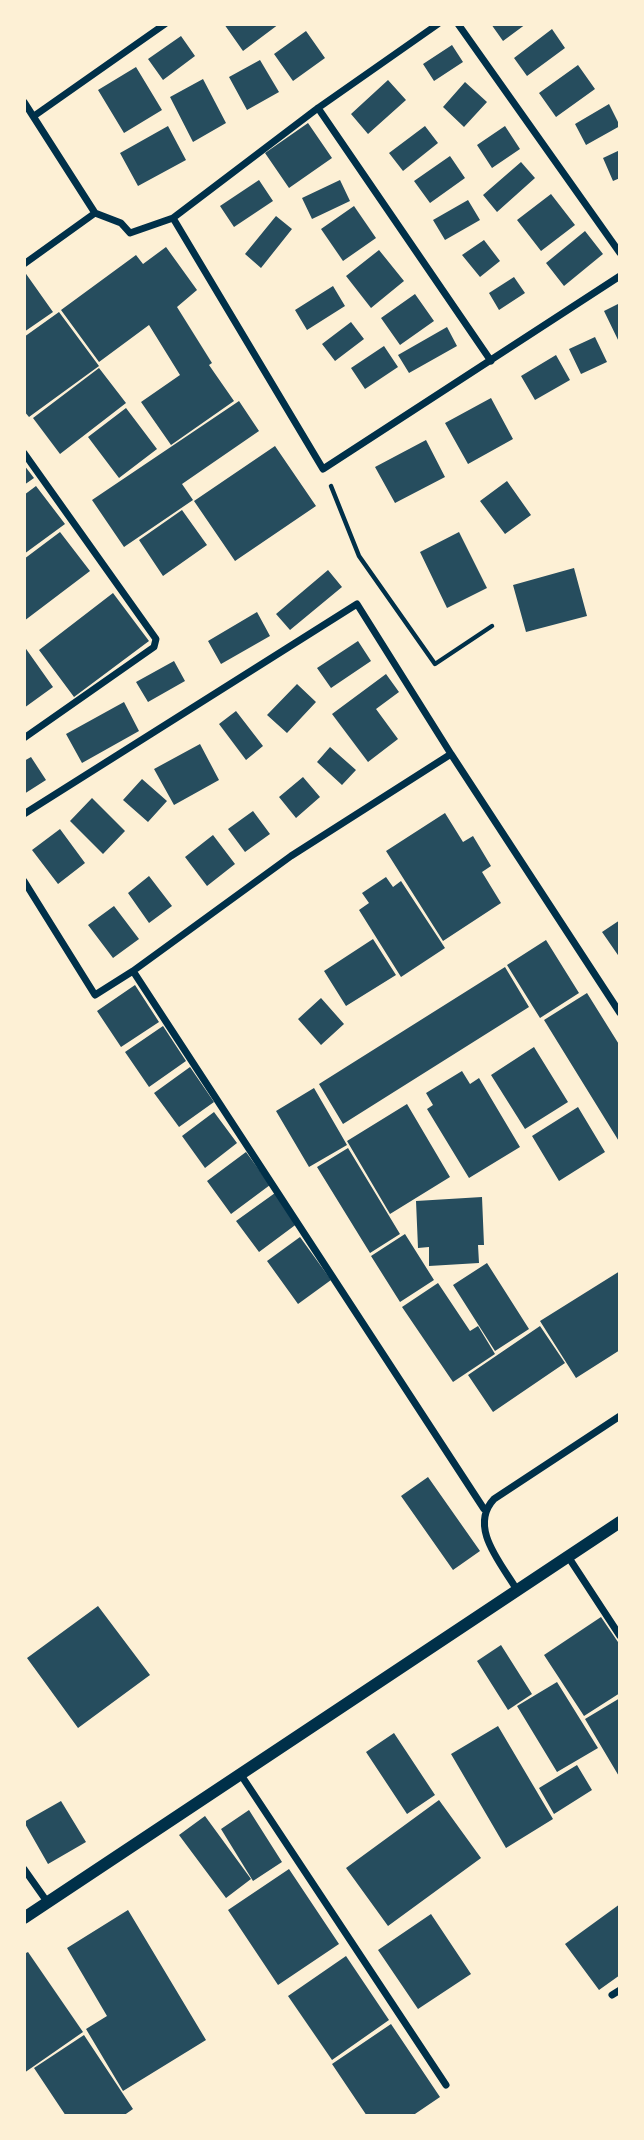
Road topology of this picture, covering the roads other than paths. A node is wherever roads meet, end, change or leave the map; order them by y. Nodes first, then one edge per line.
1 (165, 24) edge
2 (438, 24) edge
3 (458, 24) edge
4 (24, 102) edge
5 (318, 108) junction
6 (34, 116) junction
7 (95, 213) junction
8 (173, 218) junction
9 (620, 253) edge
10 (24, 264) edge
11 (620, 276) edge
12 (491, 361) junction
13 (24, 453) edge
14 (24, 738) edge
15 (451, 754) junction
16 (24, 814) edge
17 (24, 881) edge
18 (133, 971) junction
19 (620, 1013) edge
20 (620, 1416) edge
21 (484, 1510) junction
22 (620, 1522) edge
23 (569, 1558) junction
24 (517, 1590) junction
25 (620, 1636) edge
26 (241, 1775) junction
27 (24, 1869) edge
28 (48, 1903) junction
29 (24, 1918) edge
30 (620, 1990) edge
31 (612, 1995) dead end
32 (446, 2085) dead end

1 - 6 street
2 - 5 street
3 - 9 street
4 - 6 street
5 - 8 street
5 - 12 street
6 - 7 street
7 - 8 street
7 - 10 street
8 - 12 street
11 - 12 street
13 - 14 street
15 - 16 street
15 - 18 street
15 - 19 street
17 - 18 street
18 - 21 street
20 - 21 street
21 - 24 street
22 - 23 street
23 - 24 street
23 - 25 street
24 - 26 street
26 - 28 street
26 - 32 street
27 - 28 street
28 - 29 street
30 - 31 street

